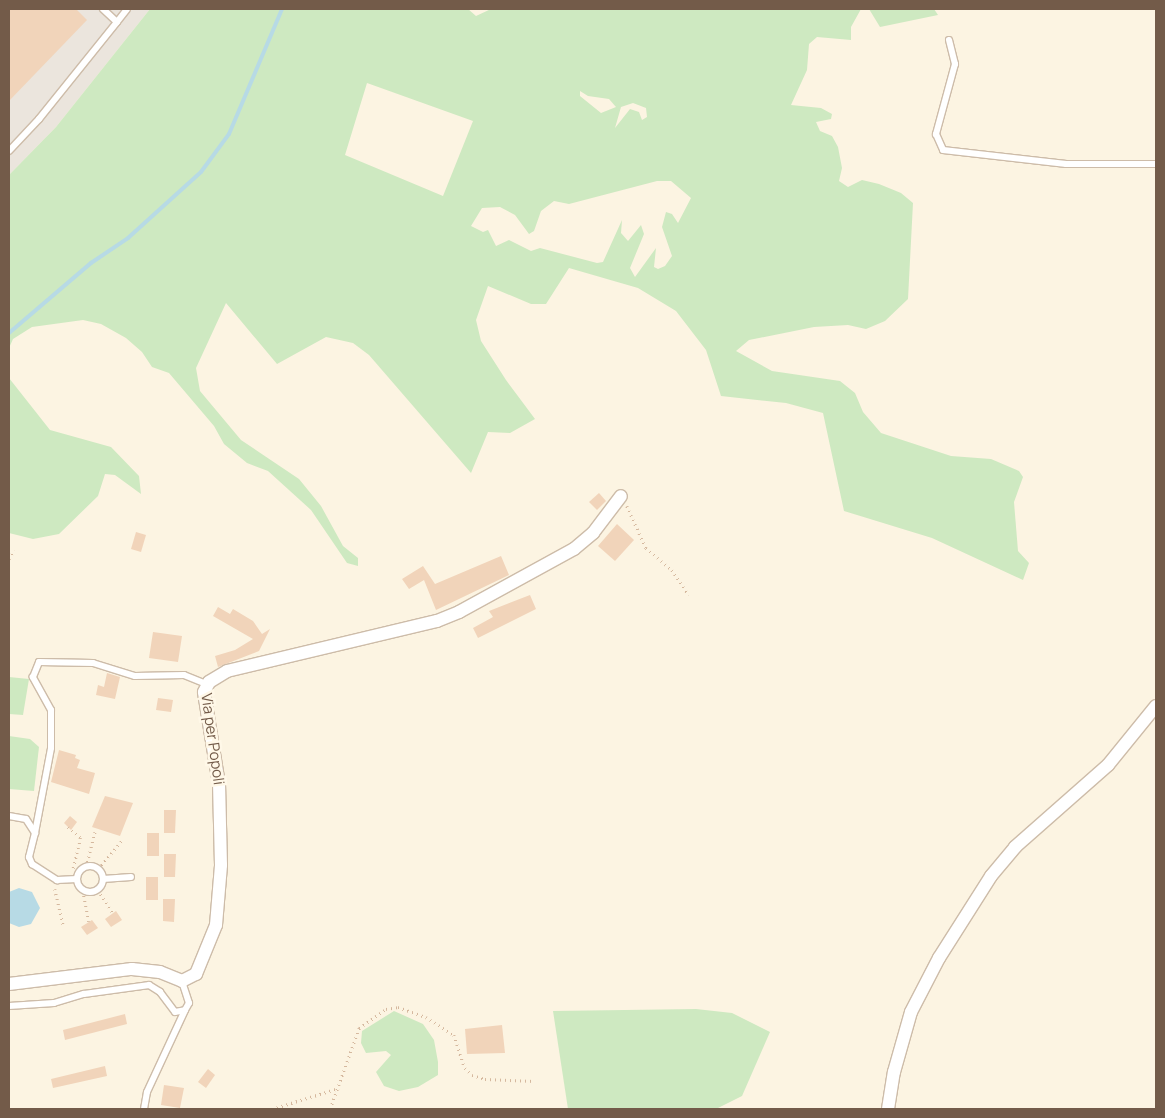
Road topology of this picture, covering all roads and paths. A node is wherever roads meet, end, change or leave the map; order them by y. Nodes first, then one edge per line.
1 (103, 9) edge
2 (127, 9) edge
3 (117, 22) junction
4 (949, 40) dead end
5 (9, 151) edge
6 (1156, 164) edge
7 (621, 496) joint
8 (14, 550) dead end
9 (9, 559) edge
10 (689, 595) dead end
11 (206, 684) junction
12 (1156, 706) edge
13 (9, 816) edge
14 (68, 827) dead end
15 (95, 832) dead end
16 (35, 834) junction
17 (122, 840) dead end
18 (86, 866) junction
19 (98, 868) junction
20 (53, 877) junction
21 (131, 877) dead end
22 (75, 880) junction
23 (103, 880) junction
24 (98, 890) junction
25 (84, 891) junction
26 (113, 913) dead end
27 (89, 921) dead end
28 (63, 925) dead end
29 (182, 981) junction
30 (9, 984) edge
31 (9, 1006) edge
32 (185, 1010) junction
33 (535, 1082) dead end
34 (340, 1088) junction
35 (144, 1109) edge
36 (272, 1109) edge
37 (330, 1109) edge
38 (888, 1109) edge

1 - 3 lane
2 - 3 lane
3 - 5 lane
4 - 6 lane
7 - 10 path
7 - 11 street, Via per Popoli
8 - 9 path
11 - 16 lane
11 - 29 street, Via per Popoli
12 - 38 street
13 - 16 lane
14 - 22 path
15 - 18 path
16 - 20 lane
17 - 19 path
18 - 19 lane
18 - 22 lane
19 - 23 lane
20 - 22 lane
20 - 28 path
21 - 23 lane
22 - 25 lane
23 - 24 lane
24 - 25 lane
24 - 26 path
25 - 27 path
29 - 30 street
29 - 32 lane
31 - 32 lane
32 - 35 lane
33 - 34 path
34 - 36 path
34 - 37 path

